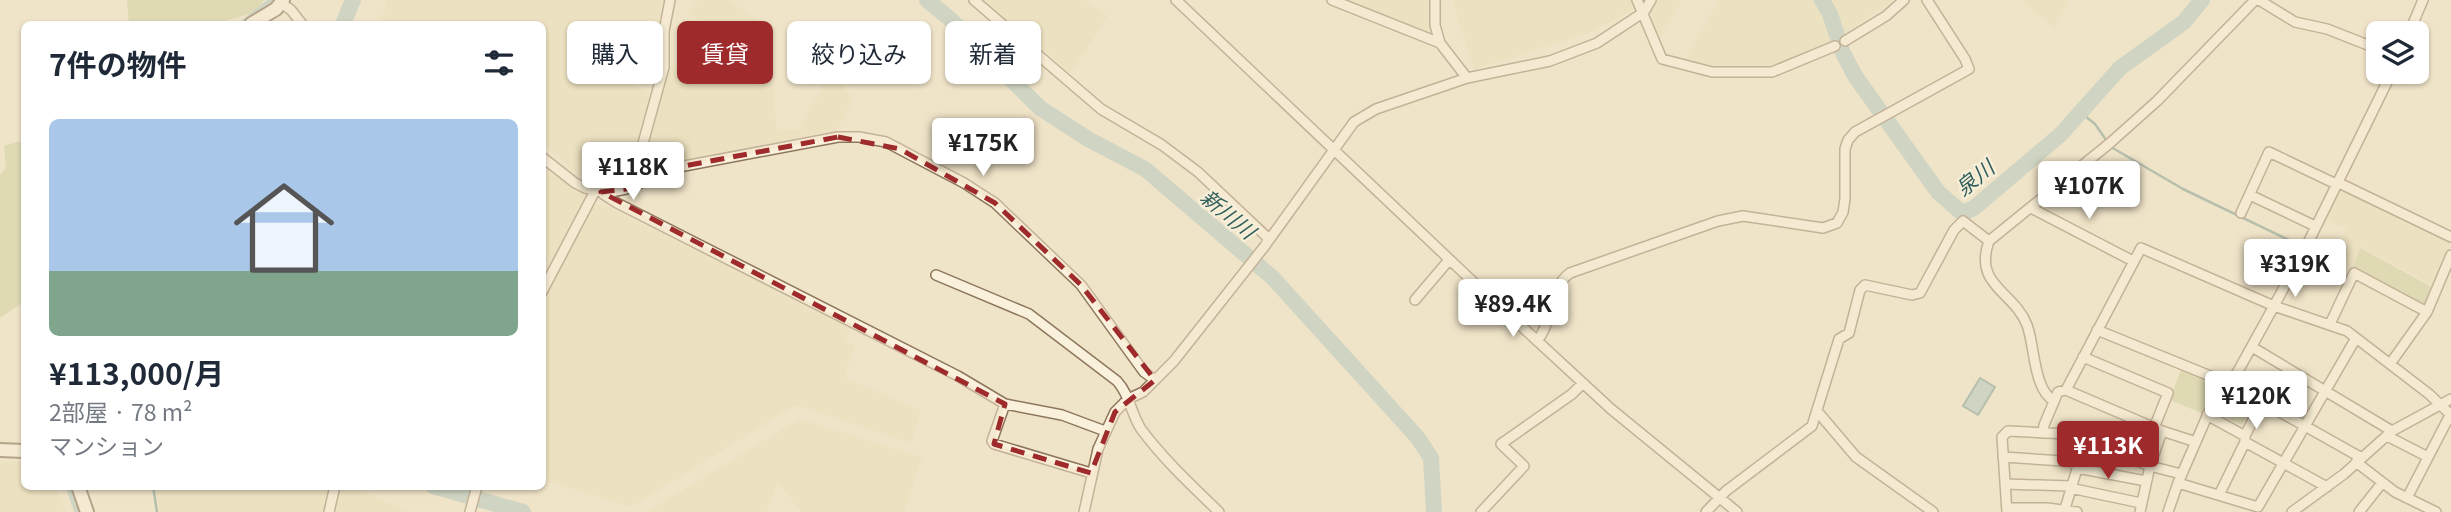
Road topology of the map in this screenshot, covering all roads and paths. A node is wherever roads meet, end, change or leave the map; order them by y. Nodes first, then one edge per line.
1 (670, 0) edge
2 (974, 0) edge
3 (1332, 0) edge
4 (1435, 0) edge
5 (1637, 0) edge
6 (1651, 0) edge
7 (1904, 0) edge
8 (1927, 0) edge
9 (2257, 0) edge
10 (2423, 0) edge
11 (282, 1) edge
12 (1178, 1) edge
13 (1644, 12) junction
14 (256, 21) edge
15 (300, 21) edge
16 (2414, 21) edge
17 (1846, 41) dead end
18 (1440, 43) junction
19 (2366, 44) edge
20 (1835, 46) dead end
21 (1467, 78) junction
22 (2386, 84) edge
23 (1333, 149) junction
24 (546, 160) edge
25 (2336, 183) junction
26 (631, 187) junction
27 (598, 192) junction
28 (2250, 195) junction
29 (2031, 208) junction
30 (2241, 213) dead end
31 (2315, 226) junction
32 (2451, 237) edge
33 (1989, 241) junction
34 (1267, 243) junction
35 (2451, 255) edge
36 (1449, 260) junction
37 (2133, 261) junction
38 (2447, 272) edge
39 (936, 275) dead end
40 (546, 285) edge
41 (1415, 300) dead end
42 (2274, 306) junction
43 (2427, 312) junction
44 (2330, 324) junction
45 (2097, 330) junction
46 (2356, 338) junction
47 (1537, 341) junction
48 (2252, 347) junction
49 (2083, 357) junction
50 (2390, 364) junction
51 (2291, 371) junction
52 (1155, 380) junction
53 (1583, 383) junction
54 (2230, 384) junction
55 (2066, 390) junction
56 (2325, 392) junction
57 (1128, 399) junction
58 (2451, 399) edge
59 (2054, 401) junction
60 (2265, 403) junction
61 (2441, 403) junction
62 (1005, 404) junction
63 (1817, 411) junction
64 (2207, 415) junction
65 (2451, 415) edge
66 (2305, 424) junction
67 (2158, 430) junction
68 (1105, 431) junction
69 (2043, 433) junction
70 (2389, 433) junction
71 (2083, 439) junction
72 (2245, 439) junction
73 (2196, 442) junction
74 (0, 450) edge
75 (21, 451) edge
76 (2003, 457) junction
77 (2428, 457) junction
78 (2358, 460) junction
79 (2284, 462) junction
80 (2078, 465) junction
81 (2150, 466) junction
82 (1091, 473) junction
83 (2180, 479) junction
84 (2146, 481) junction
85 (2382, 483) junction
86 (2005, 484) junction
87 (2070, 487) junction
88 (2327, 487) junction
89 (79, 490) edge
90 (334, 490) edge
91 (476, 490) edge
92 (2219, 495) junction
93 (2407, 498) junction
94 (1719, 499) junction
95 (2258, 507) junction
96 (2140, 508) edge
97 (2007, 510) edge
98 (2064, 511) edge
99 (87, 512) edge
100 (329, 512) edge
101 (470, 512) edge
102 (1084, 512) edge
103 (1219, 512) edge
104 (1481, 512) edge
105 (1706, 512) edge
106 (1737, 512) edge
107 (1933, 512) edge
108 (2077, 512) edge
109 (2168, 512) edge
110 (2267, 512) edge
111 (2292, 512) edge
112 (2359, 512) edge
113 (2436, 512) edge

1 - 26 street
2 - 34 street
3 - 18 street
4 - 18 street
5 - 13 street
6 - 13 street
7 - 17 street
8 - 47 street
9 - 19 street
9 - 29 street
10 - 16 street
11 - 14 main road
11 - 15 street
12 - 23 street
13 - 20 street
13 - 21 street
18 - 21 street
21 - 23 street
22 - 25 street
23 - 34 street
23 - 36 street
24 - 27 street
25 - 28 street
25 - 31 street
25 - 32 street
26 - 27 street
26 - 52 street
27 - 40 street
27 - 62 street
28 - 30 street
28 - 31 street
29 - 33 street
29 - 37 street
31 - 42 street
33 - 59 street
33 - 63 street
34 - 52 street
35 - 38 street
36 - 41 street
36 - 47 street
37 - 42 street
37 - 45 street
38 - 43 street
39 - 57 street
42 - 44 street
42 - 48 street
43 - 44 street
43 - 50 street
44 - 46 street
45 - 49 street
45 - 54 street
46 - 50 street
46 - 56 street
47 - 53 street
48 - 51 street
48 - 54 street
49 - 55 street
49 - 67 street
50 - 61 street
51 - 56 street
51 - 60 street
52 - 57 street
53 - 94 street
53 - 104 street
54 - 60 street
54 - 64 street
55 - 59 street
55 - 67 street
56 - 66 street
56 - 70 street
57 - 68 street
57 - 103 street
58 - 61 street
59 - 69 street
60 - 66 street
60 - 72 street
61 - 65 street
61 - 70 street
62 - 68 street
62 - 82 street
63 - 94 street
63 - 107 street
64 - 72 street
64 - 73 street
65 - 77 street
66 - 78 street
66 - 79 street
67 - 73 street
67 - 81 street
68 - 82 street
69 - 71 street
69 - 76 street
70 - 77 street
70 - 78 street
71 - 80 street
71 - 81 street
72 - 79 street
72 - 92 street
73 - 83 street
74 - 75 main road
76 - 80 street
76 - 86 street
77 - 93 street
78 - 85 street
78 - 88 street
79 - 88 street
79 - 95 street
80 - 84 street
80 - 87 street
81 - 83 street
81 - 84 street
82 - 102 street
83 - 92 street
83 - 109 street
84 - 96 street
85 - 93 street
85 - 112 street
86 - 87 street
86 - 97 street
87 - 96 street
87 - 98 street
88 - 111 street
89 - 99 main road
90 - 100 street
91 - 101 street
92 - 95 street
93 - 113 street
94 - 105 street
94 - 106 street
95 - 110 street
97 - 98 street
98 - 108 street

